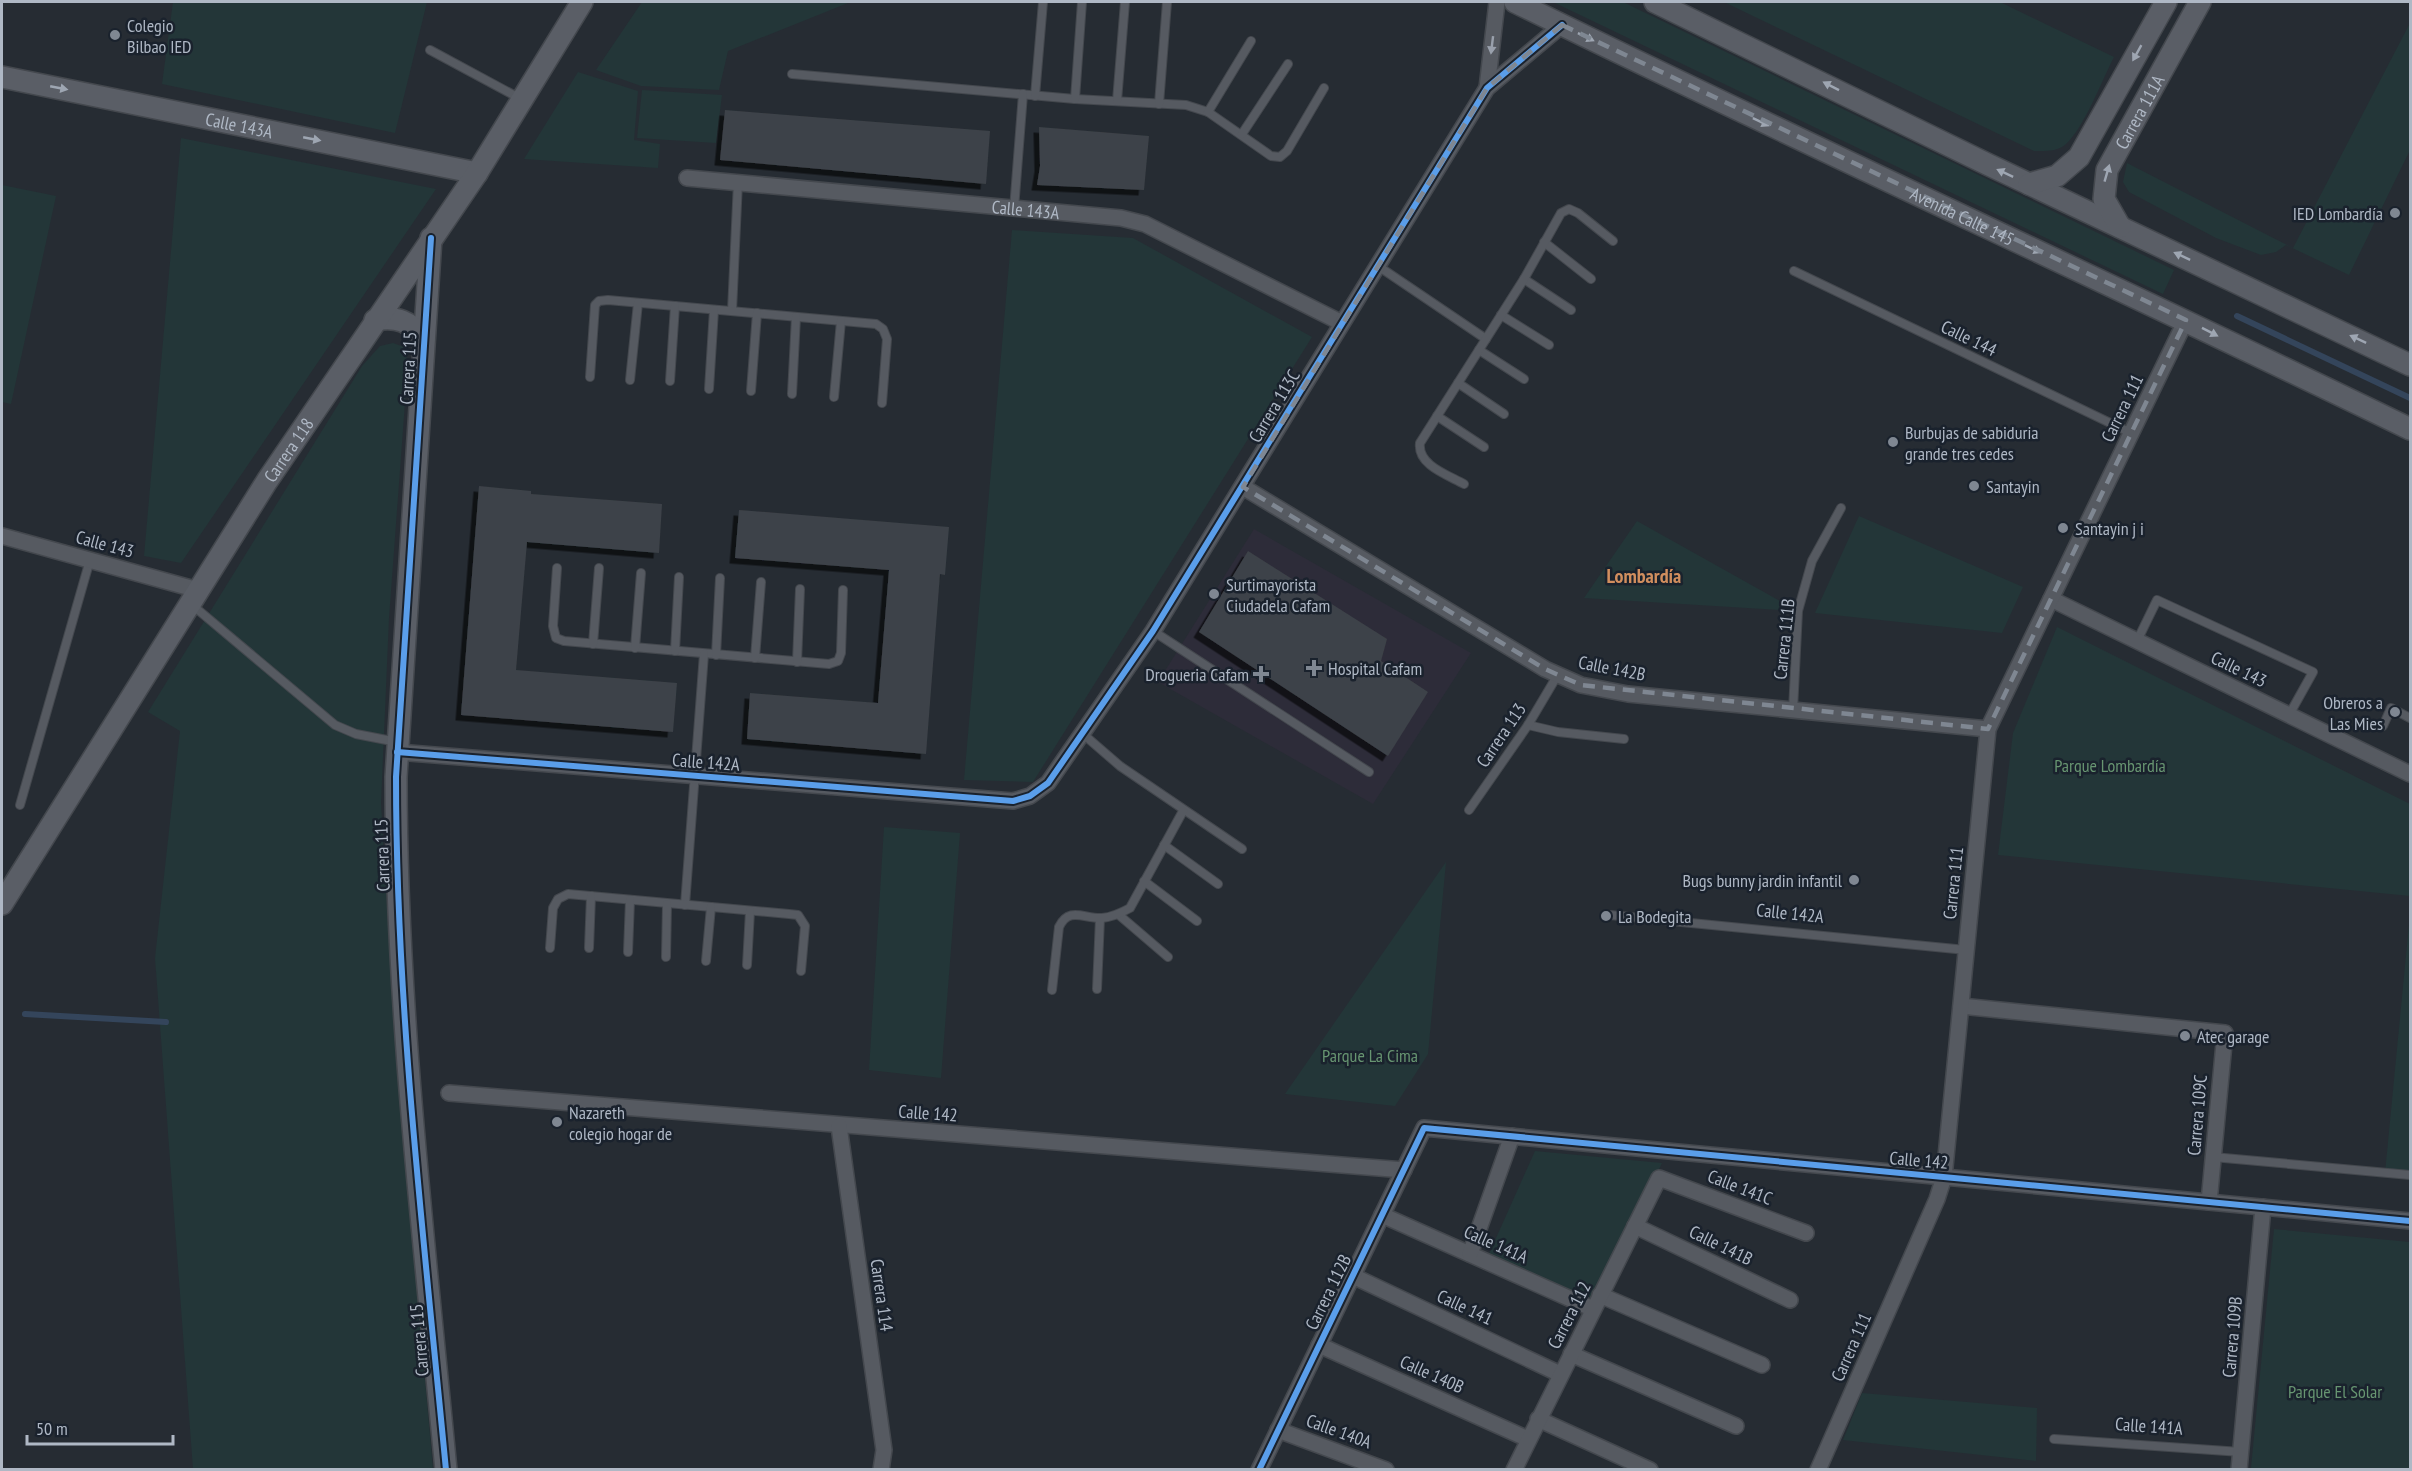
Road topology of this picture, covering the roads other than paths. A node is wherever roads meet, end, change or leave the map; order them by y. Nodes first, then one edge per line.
1 (582, 2) edge
2 (1043, 2) edge
3 (1082, 2) edge
4 (1125, 2) edge
5 (1167, 2) edge
6 (1497, 2) edge
7 (1515, 2) edge
8 (1655, 2) edge
9 (2166, 2) edge
10 (2200, 2) edge
11 (1562, 25) junction
12 (1251, 41) dead end
13 (430, 50) dead end
14 (1288, 64) dead end
15 (792, 74) dead end
16 (2, 77) edge
17 (1324, 87) dead end
18 (1487, 88) junction
19 (1023, 94) junction
20 (1035, 96) junction
21 (522, 99) junction
22 (1075, 99) junction
23 (1117, 101) junction
24 (1159, 104) junction
25 (1208, 112) junction
26 (1242, 134) junction
27 (477, 172) junction
28 (687, 178) dead end
29 (738, 182) junction
30 (2029, 184) junction
31 (1014, 210) junction
32 (2120, 227) junction
33 (431, 238) junction
34 (1613, 241) dead end
35 (1544, 243) junction
36 (1378, 266) junction
37 (1794, 271) dead end
38 (1524, 279) junction
39 (1591, 279) dead end
40 (638, 303) junction
41 (675, 306) junction
42 (714, 309) junction
43 (1571, 310) dead end
44 (732, 311) junction
45 (757, 313) junction
46 (1501, 315) junction
47 (796, 317) junction
48 (375, 320) junction
49 (2186, 320) junction
50 (841, 321) junction
51 (1342, 323) junction
52 (424, 339) junction
53 (1486, 339) junction
54 (1549, 345) dead end
55 (1479, 350) junction
56 (2410, 365) edge
57 (590, 377) dead end
58 (630, 380) dead end
59 (1524, 380) dead end
60 (669, 381) dead end
61 (1458, 383) junction
62 (709, 389) dead end
63 (751, 391) dead end
64 (792, 394) dead end
65 (834, 397) dead end
66 (882, 403) dead end
67 (1504, 414) dead end
68 (1437, 416) junction
69 (2410, 429) edge
70 (2131, 433) junction
71 (1484, 447) dead end
72 (1464, 484) dead end
73 (1243, 487) junction
74 (1841, 508) dead end
75 (2, 536) edge
76 (90, 560) junction
77 (557, 568) dead end
78 (599, 568) dead end
79 (641, 573) dead end
80 (679, 577) dead end
81 (720, 578) dead end
82 (761, 582) dead end
83 (800, 589) dead end
84 (843, 590) dead end
85 (194, 597) junction
86 (2051, 598) junction
87 (1154, 631) junction
88 (2138, 641) junction
89 (593, 644) junction
90 (635, 648) junction
91 (675, 651) junction
92 (704, 654) junction
93 (716, 655) junction
94 (755, 658) junction
95 (797, 662) junction
96 (1557, 676) junction
97 (1793, 710) junction
98 (2289, 715) junction
99 (2410, 718) edge
100 (1528, 724) junction
101 (2383, 726) dead end
102 (1988, 729) junction
103 (1083, 734) junction
104 (1624, 739) dead end
105 (398, 747) junction
106 (1369, 772) dead end
107 (2410, 774) edge
108 (696, 777) junction
109 (1012, 801) joint
110 (20, 805) dead end
111 (1469, 810) dead end
112 (1183, 811) junction
113 (1164, 845) junction
114 (1242, 849) dead end
115 (1144, 881) junction
116 (1218, 884) dead end
117 (591, 896) junction
118 (630, 900) junction
119 (2, 904) edge
120 (667, 904) junction
121 (685, 905) junction
122 (711, 907) junction
123 (750, 911) junction
124 (1119, 915) junction
125 (1610, 915) dead end
126 (1100, 918) junction
127 (1197, 921) dead end
128 (550, 948) dead end
129 (589, 948) dead end
130 (1966, 950) junction
131 (628, 952) dead end
132 (666, 957) dead end
133 (1168, 957) dead end
134 (706, 961) dead end
135 (747, 965) dead end
136 (801, 971) dead end
137 (1096, 989) dead end
138 (1052, 990) dead end
139 (1961, 1006) junction
140 (449, 1093) dead end
141 (839, 1126) junction
142 (1424, 1128) joint
143 (1512, 1136) junction
144 (2213, 1157) junction
145 (1404, 1170) junction
146 (2410, 1175) edge
147 (1944, 1177) junction
148 (1659, 1178) joint
149 (2209, 1202) junction
150 (2263, 1207) junction
151 (1382, 1215) junction
152 (2410, 1221) edge
153 (1635, 1226) junction
154 (1806, 1233) dead end
155 (1470, 1254) junction
156 (1353, 1276) junction
157 (1790, 1300) dead end
158 (1597, 1302) junction
159 (1319, 1345) junction
160 (1571, 1354) junction
161 (1762, 1365) dead end
162 (1560, 1374) junction
163 (1538, 1419) junction
164 (1736, 1426) dead end
165 (1278, 1430) junction
166 (1528, 1439) junction
167 (2054, 1439) dead end
168 (2242, 1452) junction
169 (446, 1470) edge
170 (881, 1470) edge
171 (1259, 1470) edge
172 (1386, 1470) edge
173 (1514, 1470) edge
174 (1650, 1470) edge
175 (1818, 1470) edge
176 (2239, 1470) edge

1 - 21 main road, Carrera 118
2 - 20 lane
3 - 22 lane
4 - 23 lane
5 - 24 lane
6 -> 18 street, Carrera 113C
7 - 11 main road, Avenida Calle 145
30 -> 8 main road
9 -> 30 main road, Carrera 111A
32 -> 10 main road, Carrera 111A
11 - 18 street, Carrera 113C
11 -> 49 main road, Avenida Calle 145
12 - 25 lane
13 - 21 lane
14 - 26 lane
15 - 19 lane
16 -> 27 main road, Calle 143A
17 - 26 lane
18 - 36 street, Carrera 113C
19 - 20 lane
19 - 31 lane
20 - 22 lane
21 - 27 main road, Carrera 118
22 - 23 lane
23 - 24 lane
24 - 25 lane
25 - 26 lane
27 - 33 main road, Carrera 118
28 - 29 street, Calle 143A
29 - 31 street, Calle 143A
29 - 44 lane
30 - 32 main road
31 - 51 street, Calle 143A
56 -> 32 main road
33 - 48 main road, Carrera 118
33 - 52 main road, Carrera 115
34 - 35 lane
35 - 38 lane
35 - 39 lane
36 - 51 street, Carrera 113C
36 - 53 lane
37 - 70 lane, Calle 144
38 - 43 lane
38 - 46 lane
40 - 41 lane
40 - 57 lane
40 - 58 lane
41 - 42 lane
41 - 60 lane
42 - 44 lane
42 - 62 lane
44 - 45 lane
45 - 47 lane
45 - 63 lane
46 - 53 lane
46 - 54 lane
47 - 50 lane
47 - 64 lane
48 - 52 main road, Carrera 115
48 - 85 main road, Carrera 118
49 -> 69 main road, Avenida Calle 145
49 - 70 street, Carrera 111
50 - 65 lane
50 - 66 lane
51 - 73 street, Carrera 113C
52 - 105 main road, Carrera 115
53 - 55 lane
55 - 59 lane
55 - 61 lane
61 - 67 lane
61 - 68 lane
68 - 71 lane
68 - 72 lane
70 - 86 street, Carrera 111
73 - 87 street, Carrera 113C
73 - 96 street, Calle 142B
74 - 97 lane, Carrera 111B
75 - 76 street, Calle 143
76 - 85 street, Calle 143
76 - 110 lane
77 - 89 lane
78 - 89 lane
79 - 90 lane
80 - 91 lane
81 - 93 lane
82 - 94 lane
83 - 95 lane
84 - 95 lane
85 - 105 lane
85 - 119 main road, Carrera 118
86 - 88 street, Calle 143
86 - 102 street, Carrera 111
87 - 103 street, Carrera 113C
87 - 106 lane
88 - 98 street, Calle 143
88 - 98 lane
89 - 90 lane
90 - 91 lane
91 - 92 lane
92 - 93 lane
92 - 108 lane
93 - 94 lane
94 - 95 lane
96 - 97 street, Calle 142B
96 - 100 lane, Carrera 113
97 - 102 street, Calle 142B
98 - 107 street, Calle 143
99 - 101 lane
100 - 104 lane
100 - 111 lane, Carrera 113
102 - 130 street, Carrera 111
103 - 109 street, Carrera 113C
103 - 112 lane
105 - 108 street, Calle 142A
105 - 169 main road, Carrera 115
108 - 109 street, Calle 142A
108 - 121 lane
112 - 113 lane
112 - 114 lane
113 - 115 lane
113 - 116 lane
115 - 124 lane
115 - 127 lane
117 - 118 lane
117 - 128 lane
117 - 129 lane
118 - 120 lane
118 - 131 lane
120 - 121 lane
120 - 132 lane
121 - 122 lane
122 - 123 lane
122 - 134 lane
123 - 135 lane
123 - 136 lane
124 - 126 lane
124 - 133 lane
125 - 130 lane, Calle 142A
126 - 137 lane
126 - 138 lane
130 - 139 street, Carrera 111
139 - 144 street, Carrera 109C
139 - 147 street, Carrera 111
140 - 141 street, Calle 142
141 - 145 street, Calle 142
141 - 170 street, Carrera 114
142 - 143 street, Calle 142
142 - 145 street, Carrera 112B
143 - 147 street, Calle 142
143 - 155 street
144 - 146 lane
144 - 149 street, Carrera 109C
145 - 151 street, Carrera 112B
147 - 149 street, Calle 142
147 - 175 street, Carrera 111
148 - 153 street, Carrera 112
148 - 154 street, Calle 141C
149 - 150 street, Calle 142
150 - 152 street, Calle 142
150 - 168 street, Carrera 109B
151 - 155 street, Calle 141A
151 - 156 street, Carrera 112B
153 - 157 street, Calle 141B
153 - 158 street, Carrera 112
155 - 158 street, Calle 141A
156 - 159 street, Carrera 112B
156 - 162 street, Calle 141
158 - 160 street, Carrera 112
158 - 161 street, Calle 141A
159 - 165 street, Carrera 112B
159 - 166 street, Calle 140B
160 - 162 street, Carrera 112
160 - 164 street
162 - 163 street, Carrera 112
163 - 166 street, Carrera 112
163 - 174 street
165 - 171 street, Carrera 112B
165 - 172 street, Calle 140A
166 - 173 street, Carrera 112
167 - 168 lane, Calle 141A
168 - 176 street, Carrera 109B

